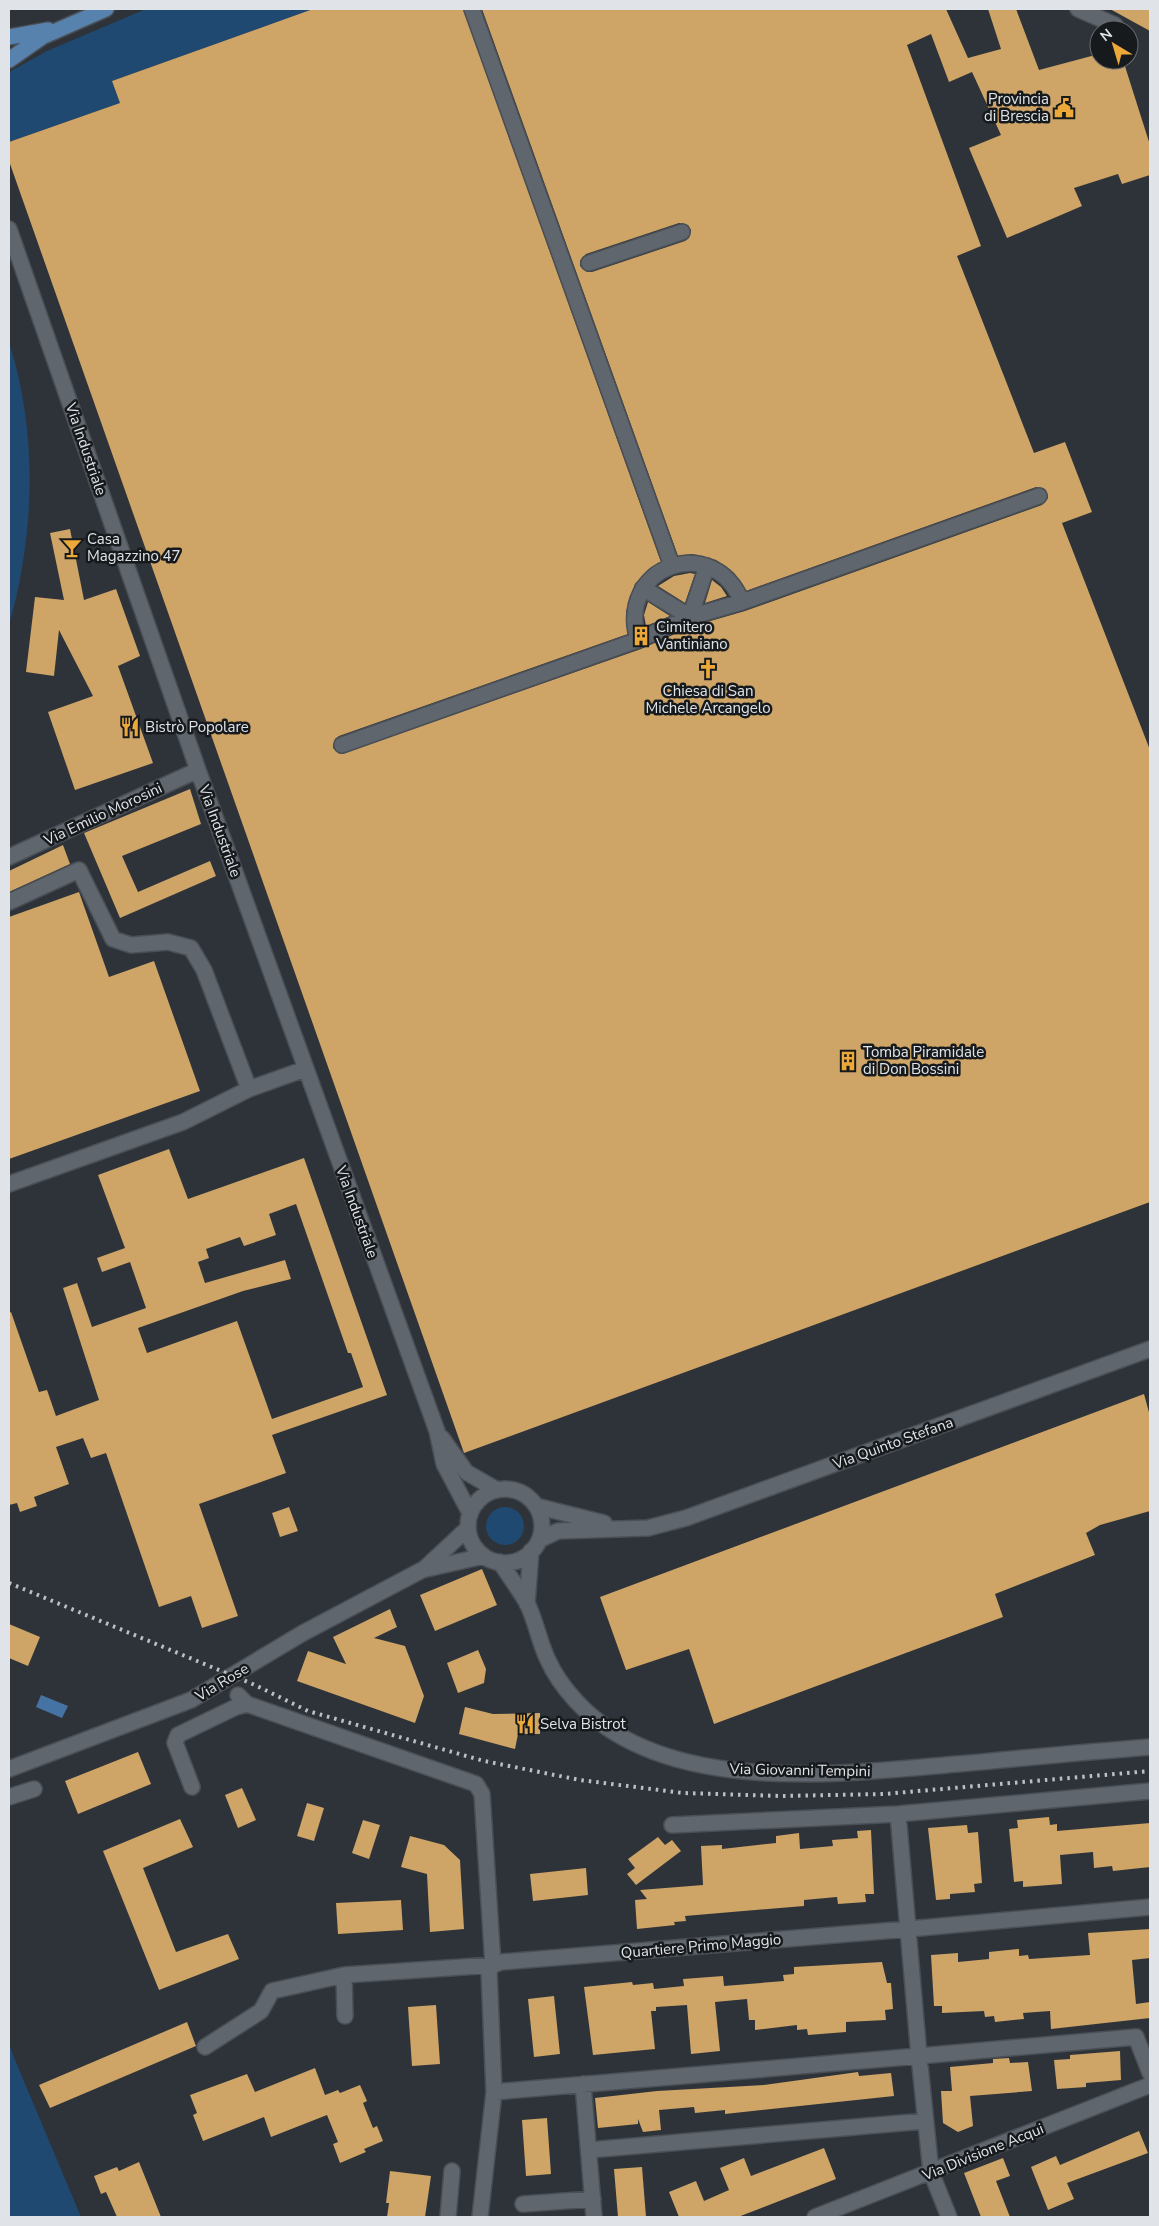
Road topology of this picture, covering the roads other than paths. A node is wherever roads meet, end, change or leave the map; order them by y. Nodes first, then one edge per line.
1 (106, 9) edge
2 (472, 9) edge
3 (1078, 9) edge
4 (1103, 20) edge
5 (62, 27) junction
6 (9, 37) edge
7 (9, 60) edge
8 (9, 229) edge
9 (682, 232) dead end
10 (588, 262) dead end
11 (1039, 496) dead end
12 (672, 566) junction
13 (707, 566) junction
14 (643, 588) junction
15 (742, 602) junction
16 (690, 617) junction
17 (638, 640) junction
18 (342, 745) dead end
19 (198, 770) junction
20 (9, 857) edge
21 (9, 902) edge
22 (305, 1069) junction
23 (249, 1089) junction
24 (9, 1184) edge
25 (1150, 1349) edge
26 (437, 1431) junction
27 (498, 1490) junction
28 (536, 1506) junction
29 (470, 1512) junction
30 (468, 1528) junction
31 (633, 1529) junction
32 (535, 1545) junction
33 (484, 1556) junction
34 (500, 1562) junction
35 (422, 1570) junction
36 (527, 1604) junction
37 (1150, 1747) edge
38 (9, 1769) edge
39 (192, 1787) dead end
40 (34, 1789) dead end
41 (1150, 1791) edge
42 (9, 1797) edge
43 (898, 1814) junction
44 (672, 1825) dead end
45 (1150, 1907) edge
46 (909, 1930) junction
47 (493, 1965) junction
48 (344, 1975) junction
49 (345, 2016) dead end
50 (205, 2047) dead end
51 (919, 2056) junction
52 (1150, 2073) edge
53 (583, 2084) junction
54 (1150, 2085) edge
55 (494, 2092) junction
56 (925, 2121) junction
57 (589, 2150) junction
58 (452, 2171) dead end
59 (931, 2172) junction
60 (593, 2199) junction
61 (523, 2204) dead end
62 (448, 2217) edge
63 (480, 2217) edge
64 (594, 2217) edge
65 (815, 2217) edge
66 (949, 2217) edge

1 - 5 main road
2 - 12 street
3 - 4 street
5 - 6 main road
5 - 7 main road
8 - 19 street, Via Industriale
9 - 10 street
11 - 15 street
12 - 13 street
12 - 14 street
13 - 15 street
13 - 16 street
14 - 16 street
14 - 17 street
15 - 16 street
16 - 17 street
17 - 18 street
19 - 20 street, Via Emilio Morosini
19 - 22 street, Via Industriale
21 - 23 street
22 - 23 street
22 - 26 street, Via Industriale
23 - 24 street
25 - 31 street, Via Quinto Stefana
26 - 27 street, Via Industriale
26 - 29 street, Via Industriale
27 - 28 street
27 - 29 street
28 - 31 street, Via Quinto Stefana
28 - 32 street
29 - 30 street
30 - 33 street
30 - 35 street, Via Rose
31 - 32 street, Via Quinto Stefana
32 - 34 street
32 - 36 street, Via Giovanni Tempini
33 - 34 street
33 - 35 street, Via Rose
34 - 36 street, Via Giovanni Tempini
35 - 38 street, Via Rose
36 - 37 street, Via Giovanni Tempini
39 - 47 street
40 - 42 street
41 - 43 street
43 - 44 street
43 - 46 street
45 - 46 street, Quartiere Primo Maggio
46 - 47 street, Quartiere Primo Maggio
46 - 51 street
47 - 48 street, Quartiere Primo Maggio
47 - 55 street
48 - 49 street
48 - 50 street, Quartiere Primo Maggio
51 - 52 street
51 - 53 street
51 - 56 street
53 - 55 street
53 - 57 street
54 - 59 street, Via Divisione Acqui
55 - 63 street
56 - 57 street
56 - 59 street
57 - 60 street
58 - 62 street
59 - 65 street, Via Divisione Acqui
59 - 66 street
60 - 61 street
60 - 64 street

